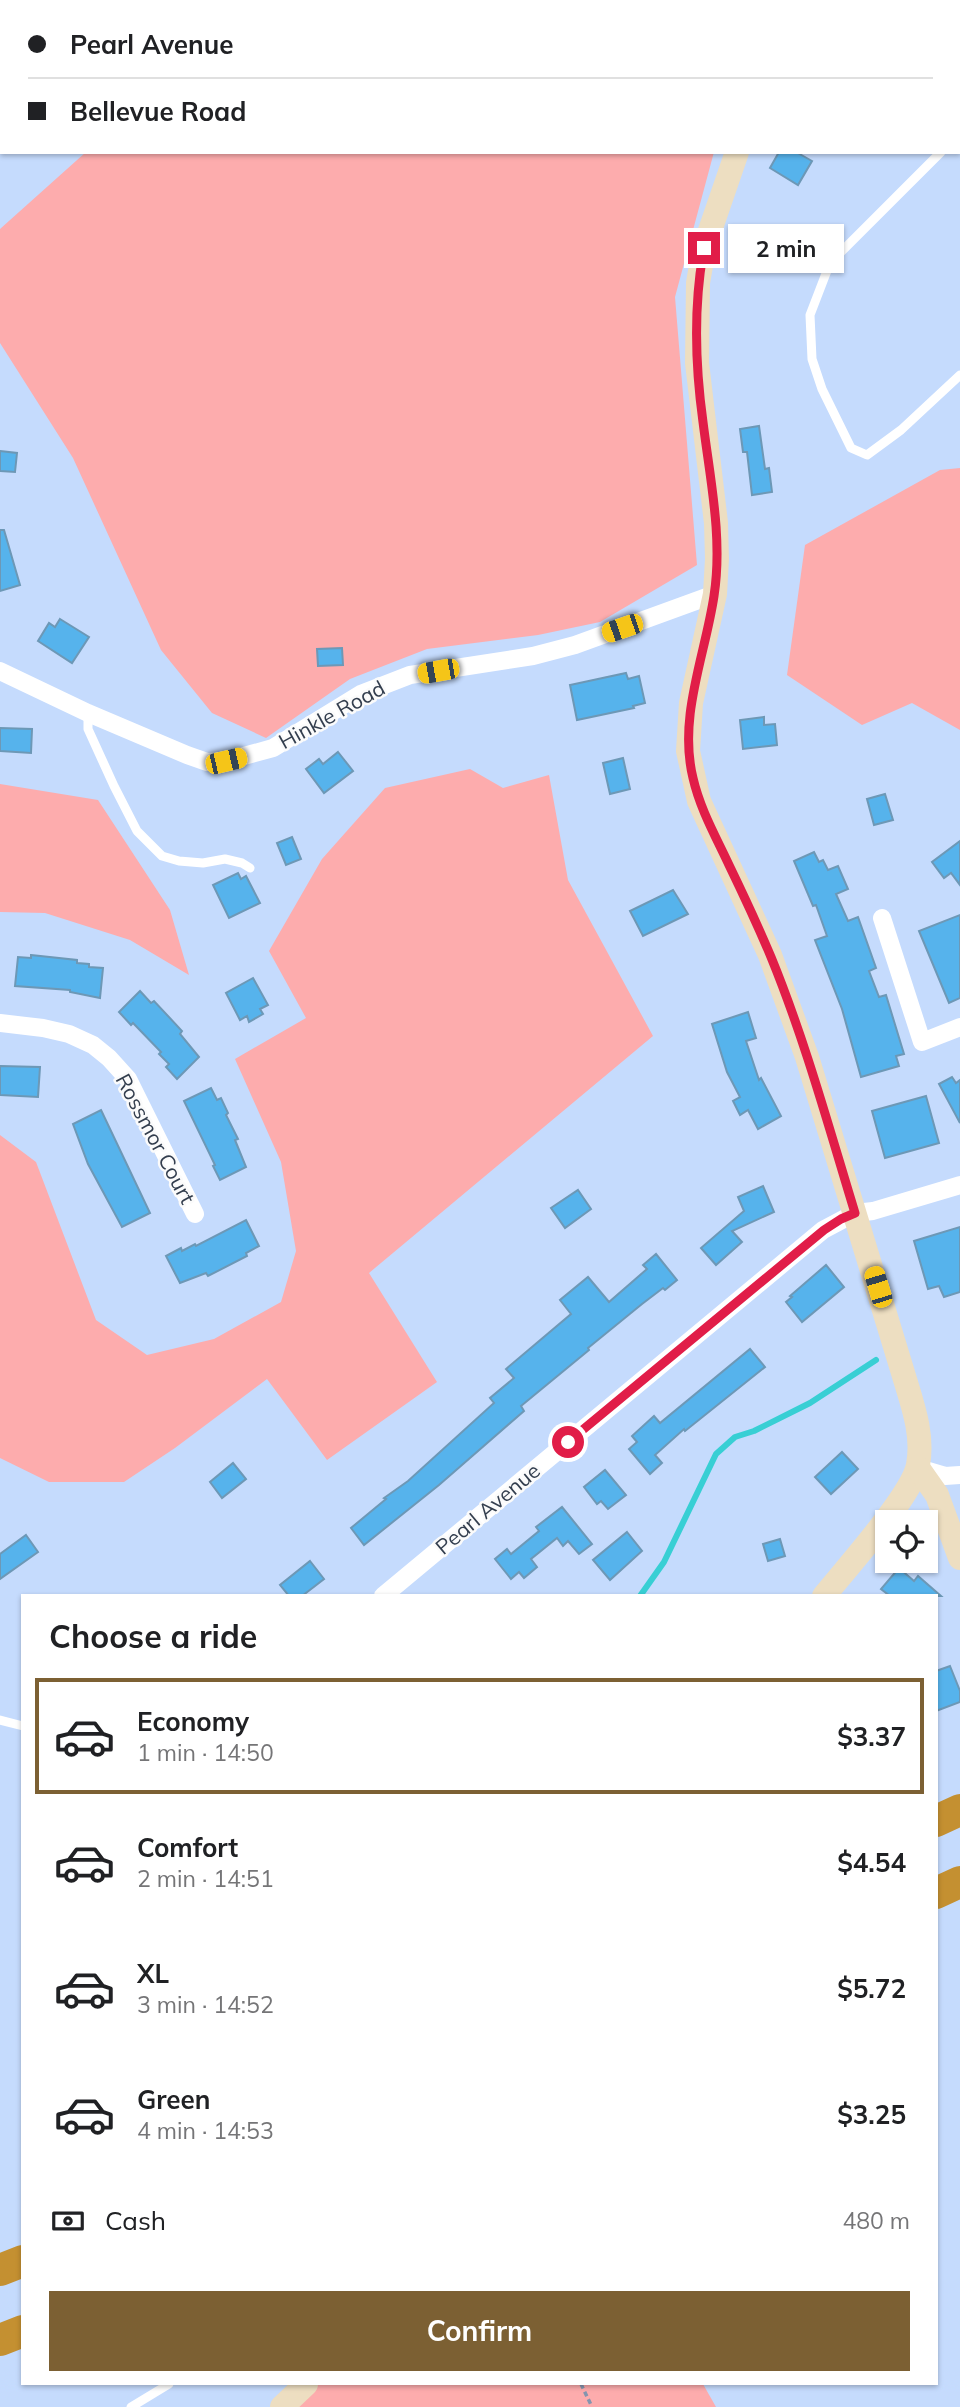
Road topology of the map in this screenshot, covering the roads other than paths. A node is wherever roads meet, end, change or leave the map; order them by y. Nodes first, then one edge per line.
1 (736, 154) edge
2 (939, 154) edge
3 (960, 375) edge
4 (715, 594) junction
5 (0, 671) edge
6 (88, 713) junction
7 (250, 868) dead end
8 (882, 918) dead end
9 (0, 1023) edge
10 (960, 1027) edge
11 (960, 1185) edge
12 (855, 1213) junction
13 (195, 1214) dead end
14 (918, 1468) junction
15 (960, 1475) edge
16 (960, 1558) edge
17 (385, 1594) edge
18 (826, 1594) edge
19 (0, 1720) edge
20 (21, 1725) edge
21 (960, 1810) edge
22 (938, 1820) edge
23 (960, 1882) edge
24 (938, 1892) edge
25 (21, 2262) edge
26 (0, 2270) edge
27 (21, 2332) edge
28 (0, 2340) edge
29 (167, 2385) edge
30 (305, 2385) edge
31 (131, 2407) edge
32 (282, 2407) edge

1 - 4 street
2 - 3 lane
4 - 6 street, Hinkle Road
4 - 12 street
5 - 6 street, Hinkle Road
6 - 7 lane
8 - 10 street
9 - 13 street, Rossmor Court
11 - 12 street, Pearl Avenue
12 - 14 street
12 - 17 street, Pearl Avenue
14 - 15 street
14 - 16 street
14 - 18 street
19 - 20 lane
21 - 22 highway
23 - 24 highway
25 - 26 highway
27 - 28 highway
29 - 31 lane
30 - 32 street

